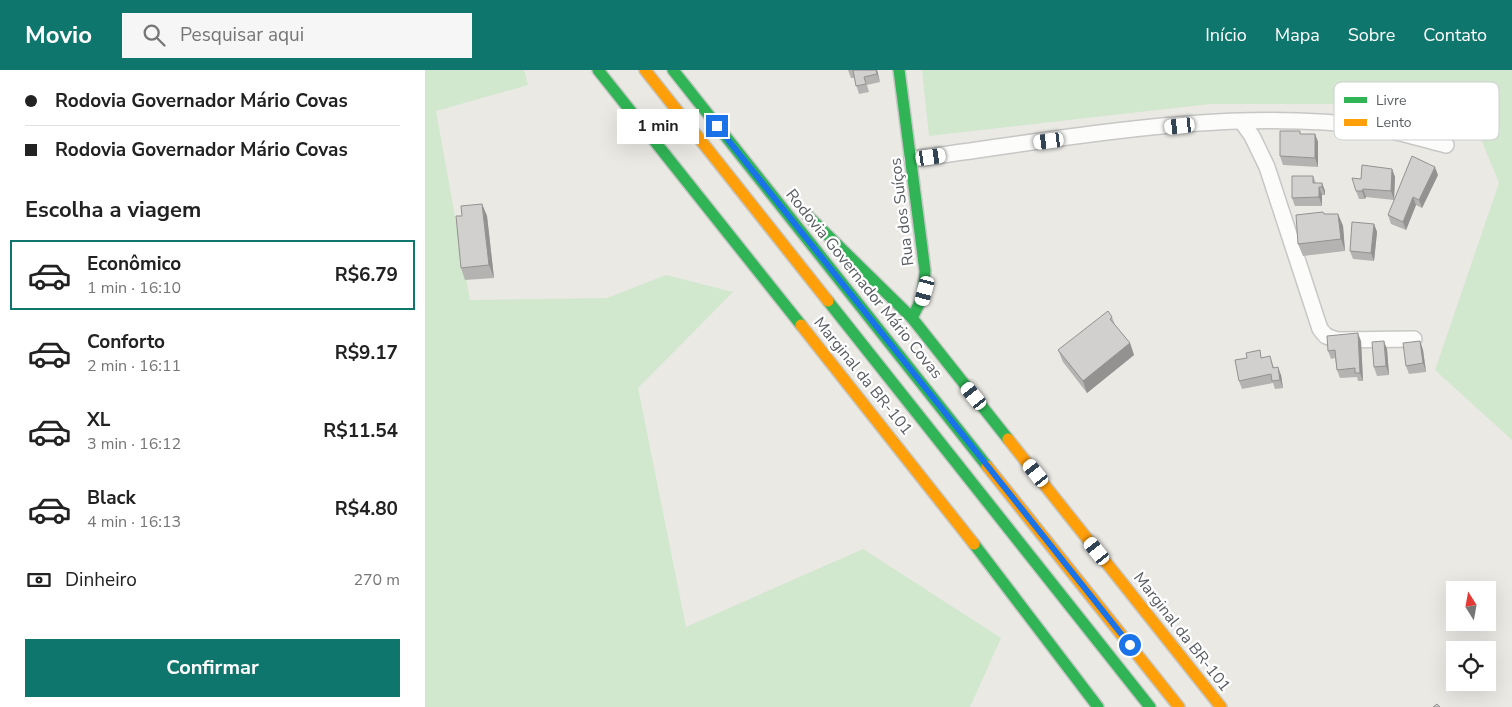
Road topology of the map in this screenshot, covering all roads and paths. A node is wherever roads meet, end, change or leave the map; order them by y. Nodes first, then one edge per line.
1 (597, 70) edge
2 (645, 70) edge
3 (673, 70) edge
4 (899, 70) edge
5 (1242, 122) junction
6 (1334, 124) edge
7 (717, 126) junction
8 (1425, 140) edge
9 (1446, 145) dead end
10 (912, 159) junction
11 (912, 318) junction
12 (1414, 339) dead end
13 (1098, 707) edge
14 (1150, 707) edge
15 (1179, 707) edge
16 (1221, 707) edge

1 - 13 main road, Marginal da BR-101
2 - 14 main road
3 - 7 main road, Rodovia Governador Mário Covas
4 - 10 main road, Rua dos Suíços
5 - 6 street
5 - 10 street
5 - 12 street
7 - 11 main road, Marginal da BR-101
7 - 15 main road, Rodovia Governador Mário Covas
8 - 9 street
10 - 11 main road, Rua dos Suíços
11 - 16 main road, Marginal da BR-101

